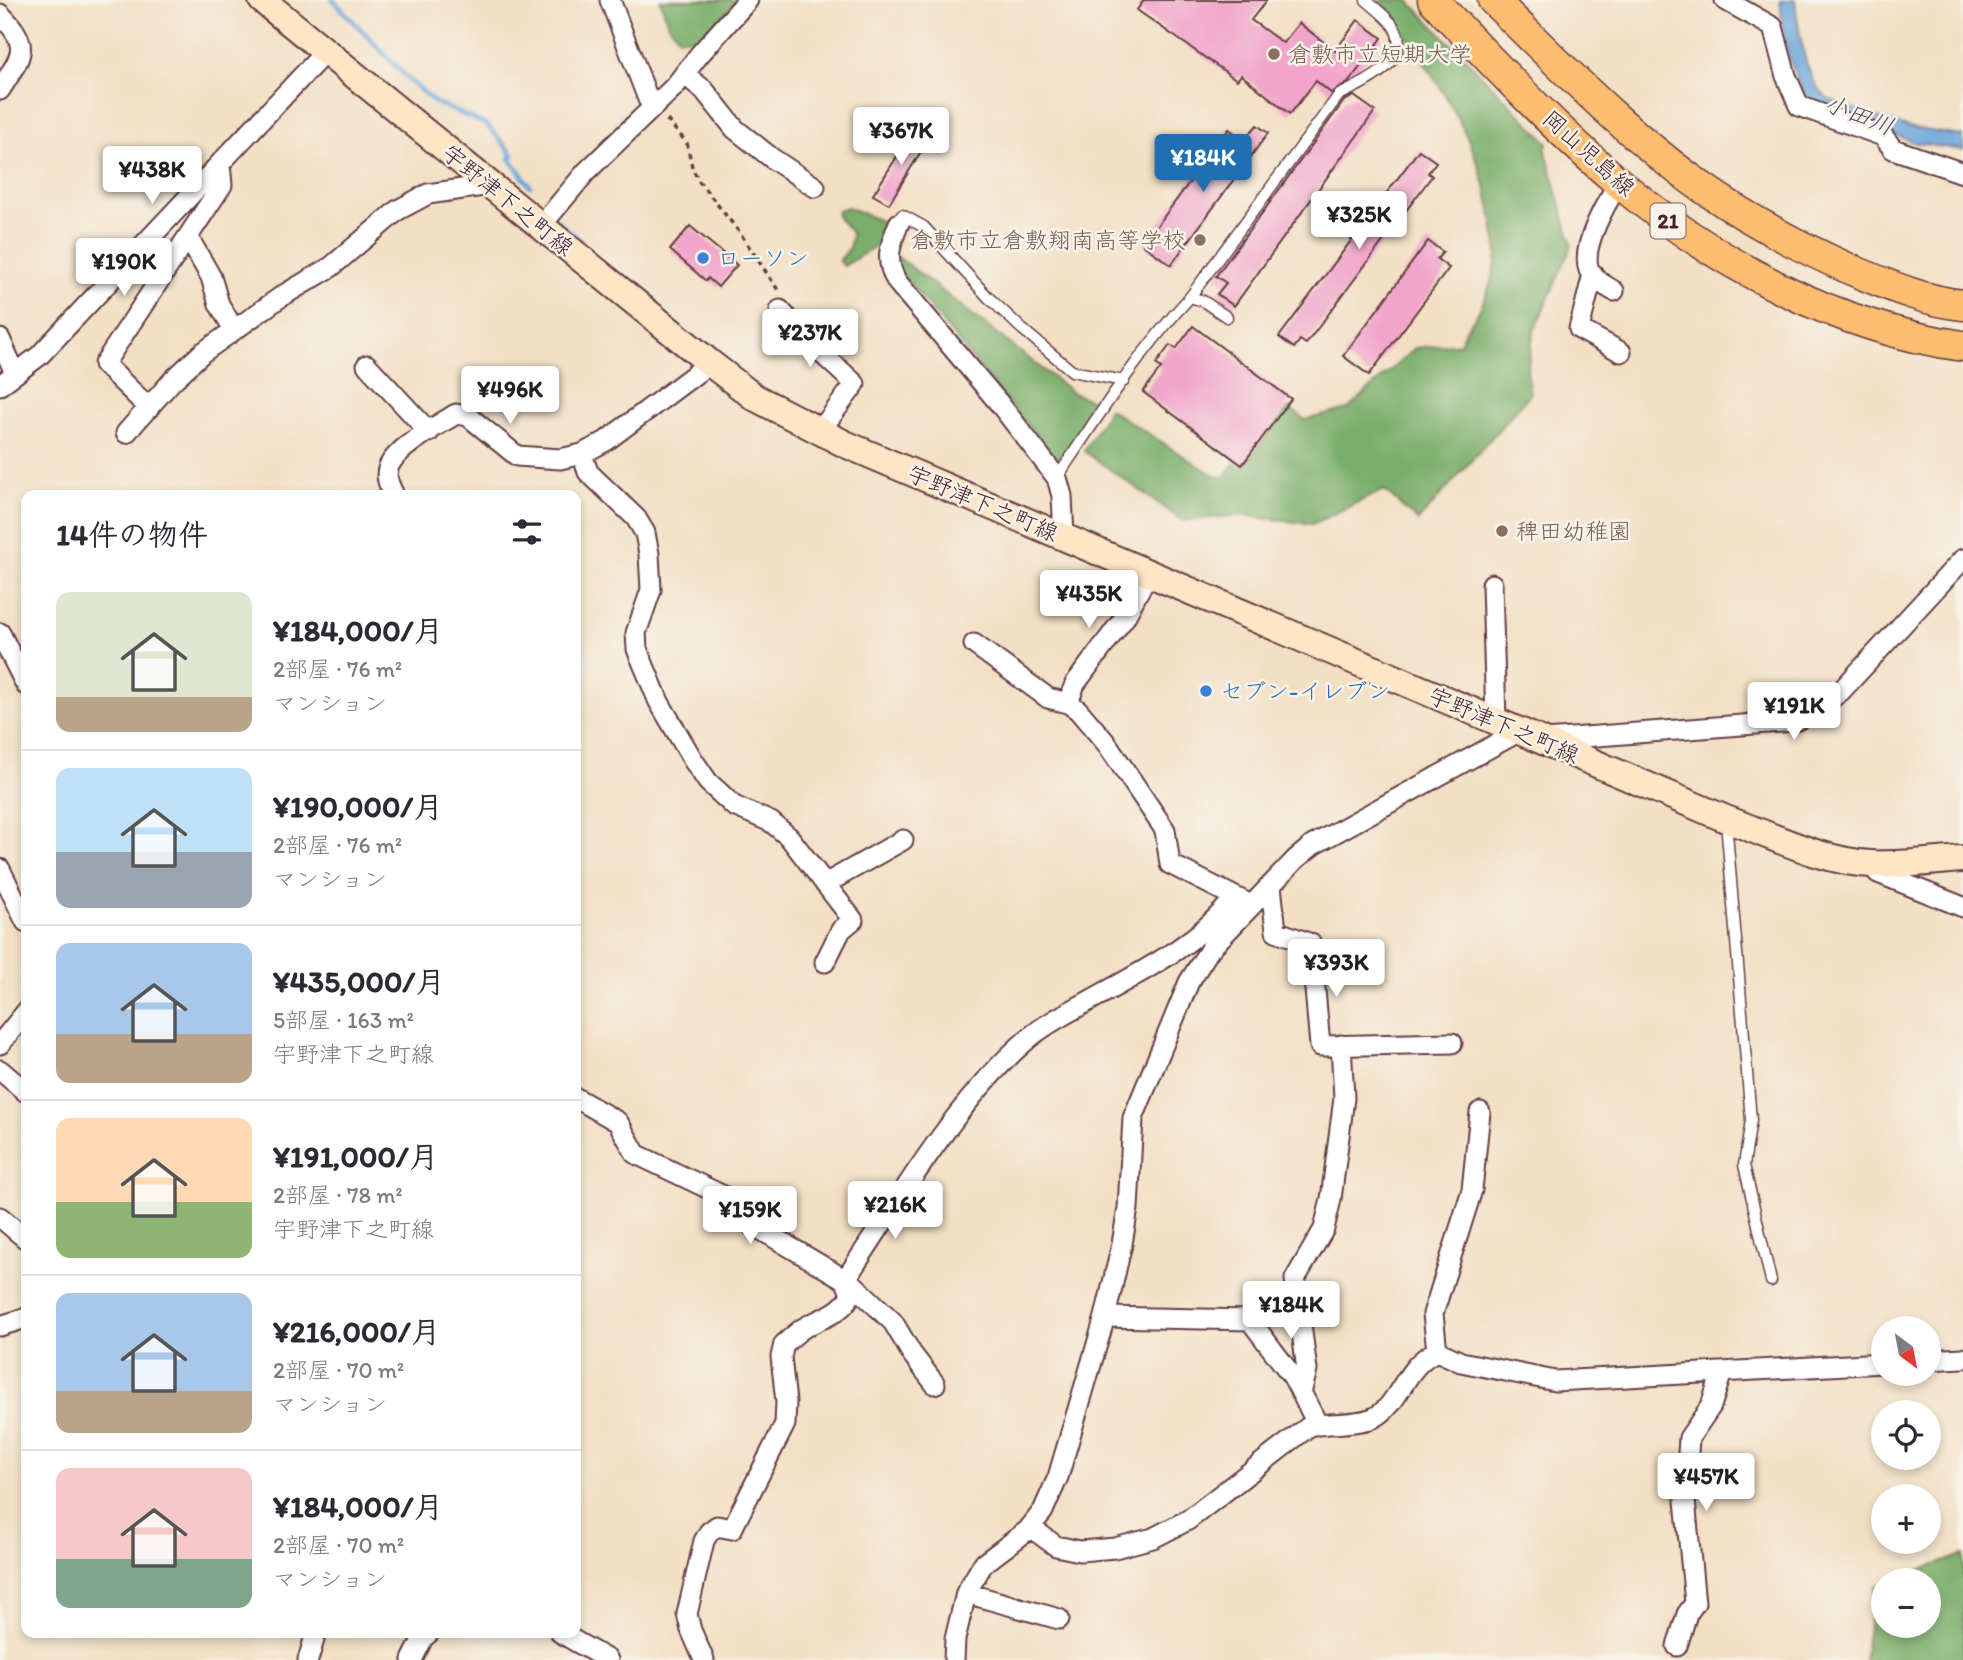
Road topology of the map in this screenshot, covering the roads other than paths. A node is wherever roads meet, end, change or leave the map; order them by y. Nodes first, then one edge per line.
1 (262, 0) edge
2 (610, 0) edge
3 (748, 0) edge
4 (1366, 0) edge
5 (1433, 0) edge
6 (1493, 0) edge
7 (1725, 0) edge
8 (0, 14) edge
9 (326, 52) junction
10 (684, 74) junction
11 (0, 90) edge
12 (653, 106) junction
13 (220, 164) junction
14 (1963, 173) edge
15 (1619, 183) junction
16 (490, 185) junction
17 (815, 187) dead end
18 (899, 223) joint
19 (541, 226) junction
20 (188, 237) junction
21 (1593, 274) junction
22 (1614, 291) dead end
23 (1190, 297) junction
24 (1963, 305) edge
25 (784, 315) road end
26 (1227, 317) dead end
27 (234, 330) junction
28 (0, 339) edge
29 (1963, 346) edge
30 (1621, 352) dead end
31 (710, 363) junction
32 (367, 365) dead end
33 (8, 379) edge
34 (1124, 381) junction
35 (149, 408) junction
36 (820, 431) junction
37 (429, 432) junction
38 (126, 433) dead end
39 (582, 454) junction
40 (1057, 478) junction
41 (392, 490) edge
42 (1065, 537) junction
43 (1963, 559) edge
44 (1148, 573) junction
45 (1492, 584) dead end
46 (0, 633) edge
47 (974, 644) dead end
48 (21, 675) edge
49 (1068, 703) junction
50 (1519, 731) junction
51 (1726, 818) junction
52 (903, 840) dead end
53 (1963, 859) edge
54 (1872, 864) junction
55 (0, 869) edge
56 (825, 884) junction
57 (1270, 886) junction
58 (1243, 901) junction
59 (1963, 907) edge
60 (21, 912) edge
61 (825, 962) dead end
62 (21, 1018) edge
63 (1452, 1043) dead end
64 (0, 1044) edge
65 (1341, 1045) junction
66 (0, 1070) edge
67 (21, 1088) edge
68 (581, 1101) edge
69 (1480, 1112) dead end
70 (0, 1217) edge
71 (21, 1235) edge
72 (845, 1280) junction
73 (1771, 1281) dead end
74 (1105, 1317) junction
75 (21, 1320) edge
76 (0, 1326) edge
77 (1437, 1351) junction
78 (1963, 1358) edge
79 (1941, 1359) edge
80 (1871, 1364) edge
81 (1722, 1372) junction
82 (935, 1384) dead end
83 (1301, 1392) junction
84 (1316, 1422) junction
85 (1030, 1527) junction
86 (966, 1593) junction
87 (1059, 1619) dead end
88 (315, 1638) edge
89 (419, 1638) edge
90 (570, 1638) edge
91 (1677, 1646) dead end
92 (308, 1660) edge
93 (412, 1660) edge
94 (608, 1660) edge
95 (704, 1660) edge
96 (954, 1660) edge

1 - 9 main road, 宇野津下之町線
2 - 12 street
3 - 10 street
4 - 23 lane
5 - 15 main road, 岡山児島線 / 21
6 - 24 main road, 岡山児島線 / 21
7 - 14 street
8 - 11 street
9 - 13 street
9 - 16 main road, 宇野津下之町線
10 - 12 street
10 - 17 street
12 - 19 street
13 - 20 street
13 - 33 street
15 - 21 street
15 - 29 main road, 岡山児島線 / 21
16 - 19 main road, 宇野津下之町線
16 - 27 street
18 - 34 lane
18 - 40 street
19 - 31 main road, 宇野津下之町線
20 - 27 street
20 - 35 street
21 - 22 street
21 - 30 street
23 - 26 lane
23 - 34 lane
25 - 36 street
27 - 35 street
28 - 33 street
31 - 36 main road, 宇野津下之町線
31 - 39 street
32 - 37 street
34 - 40 lane
35 - 38 street
36 - 42 main road, 宇野津下之町線
37 - 39 street
37 - 41 street
39 - 56 street
40 - 42 street
42 - 44 main road, 宇野津下之町線
43 - 50 street
44 - 49 street
44 - 50 main road, 宇野津下之町線
45 - 50 street
46 - 48 street
47 - 49 street
49 - 58 street
50 - 51 main road, 宇野津下之町線
50 - 57 street
51 - 54 main road, 宇野津下之町線
51 - 73 lane
52 - 56 street
53 - 54 main road, 宇野津下之町線
54 - 59 street
55 - 60 street
56 - 61 street
57 - 58 street
57 - 65 street
58 - 72 street
58 - 74 street
62 - 64 street
63 - 65 street
65 - 83 street
66 - 67 street
68 - 72 street
69 - 77 street
70 - 71 street
72 - 82 street
72 - 95 street
74 - 83 street
74 - 85 street
75 - 76 street
77 - 81 street
77 - 84 street
78 - 79 street
80 - 81 street
81 - 91 street
83 - 84 street
84 - 85 street
85 - 86 street
86 - 87 street
86 - 96 street
88 - 92 street
89 - 93 street
90 - 94 street

